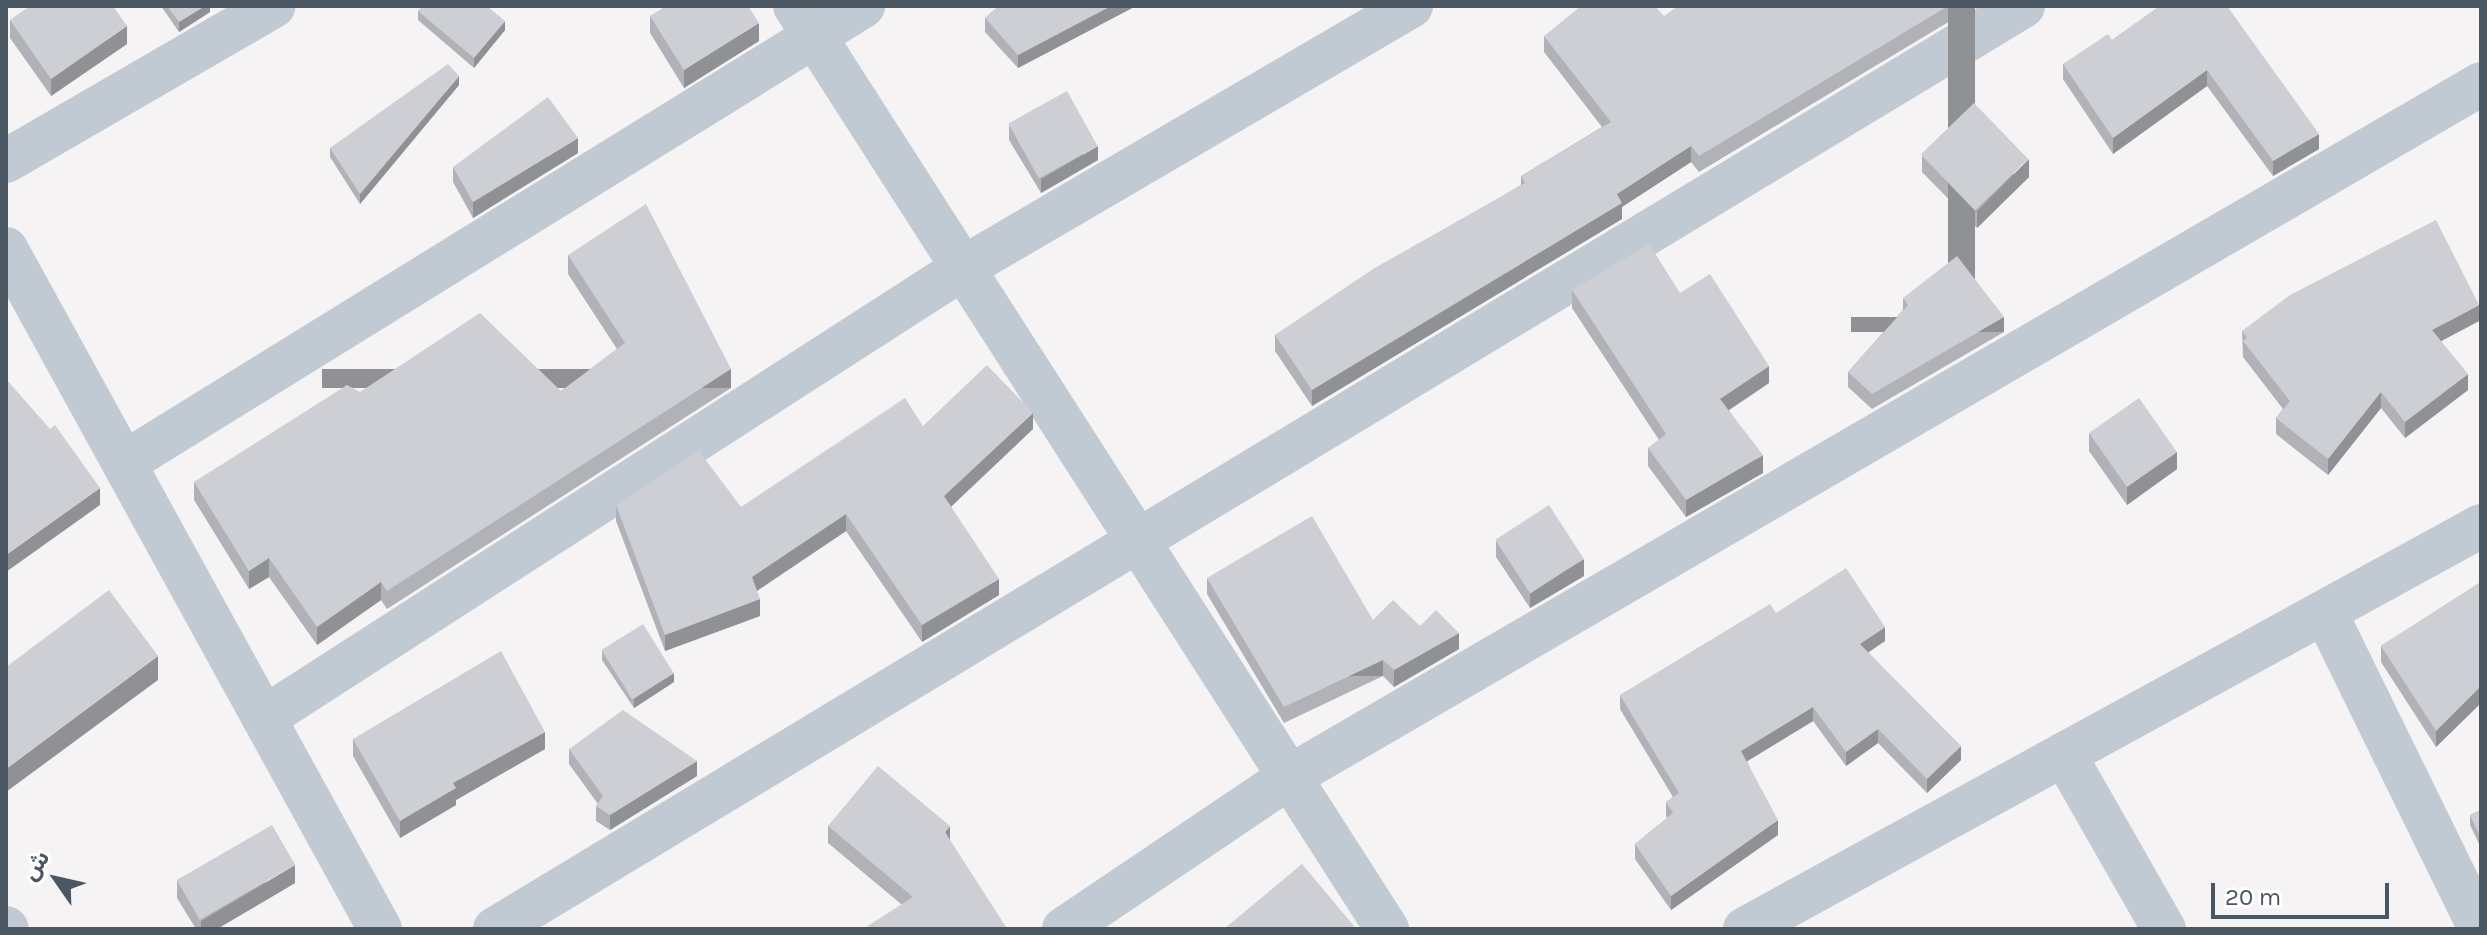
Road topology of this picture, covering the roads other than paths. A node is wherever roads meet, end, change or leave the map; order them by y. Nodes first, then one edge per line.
1 (273, 6) edge
2 (863, 6) edge
3 (1411, 6) edge
4 (2023, 6) edge
5 (805, 21) edge
6 (2481, 84) edge
7 (6, 161) edge
8 (6, 249) edge
9 (963, 268) junction
10 (124, 463) junction
11 (2481, 526) edge
12 (1138, 540) junction
13 (2325, 612) junction
14 (264, 718) junction
15 (2064, 754) junction
16 (1289, 777) junction
17 (380, 929) edge
18 (495, 929) edge
19 (1064, 929) edge
20 (1387, 929) edge
21 (1745, 929) edge
22 (2164, 929) edge
23 (2480, 929) edge

1 - 7 street
2 - 5 street
3 - 9 street
4 - 12 street
5 - 9 street
5 - 10 street
6 - 16 street
8 - 10 street
9 - 12 street
9 - 14 street
10 - 14 street
11 - 13 street
12 - 16 street
12 - 18 street
13 - 15 street
13 - 23 street
14 - 17 street
15 - 21 street
15 - 22 street
16 - 19 street
16 - 20 street

